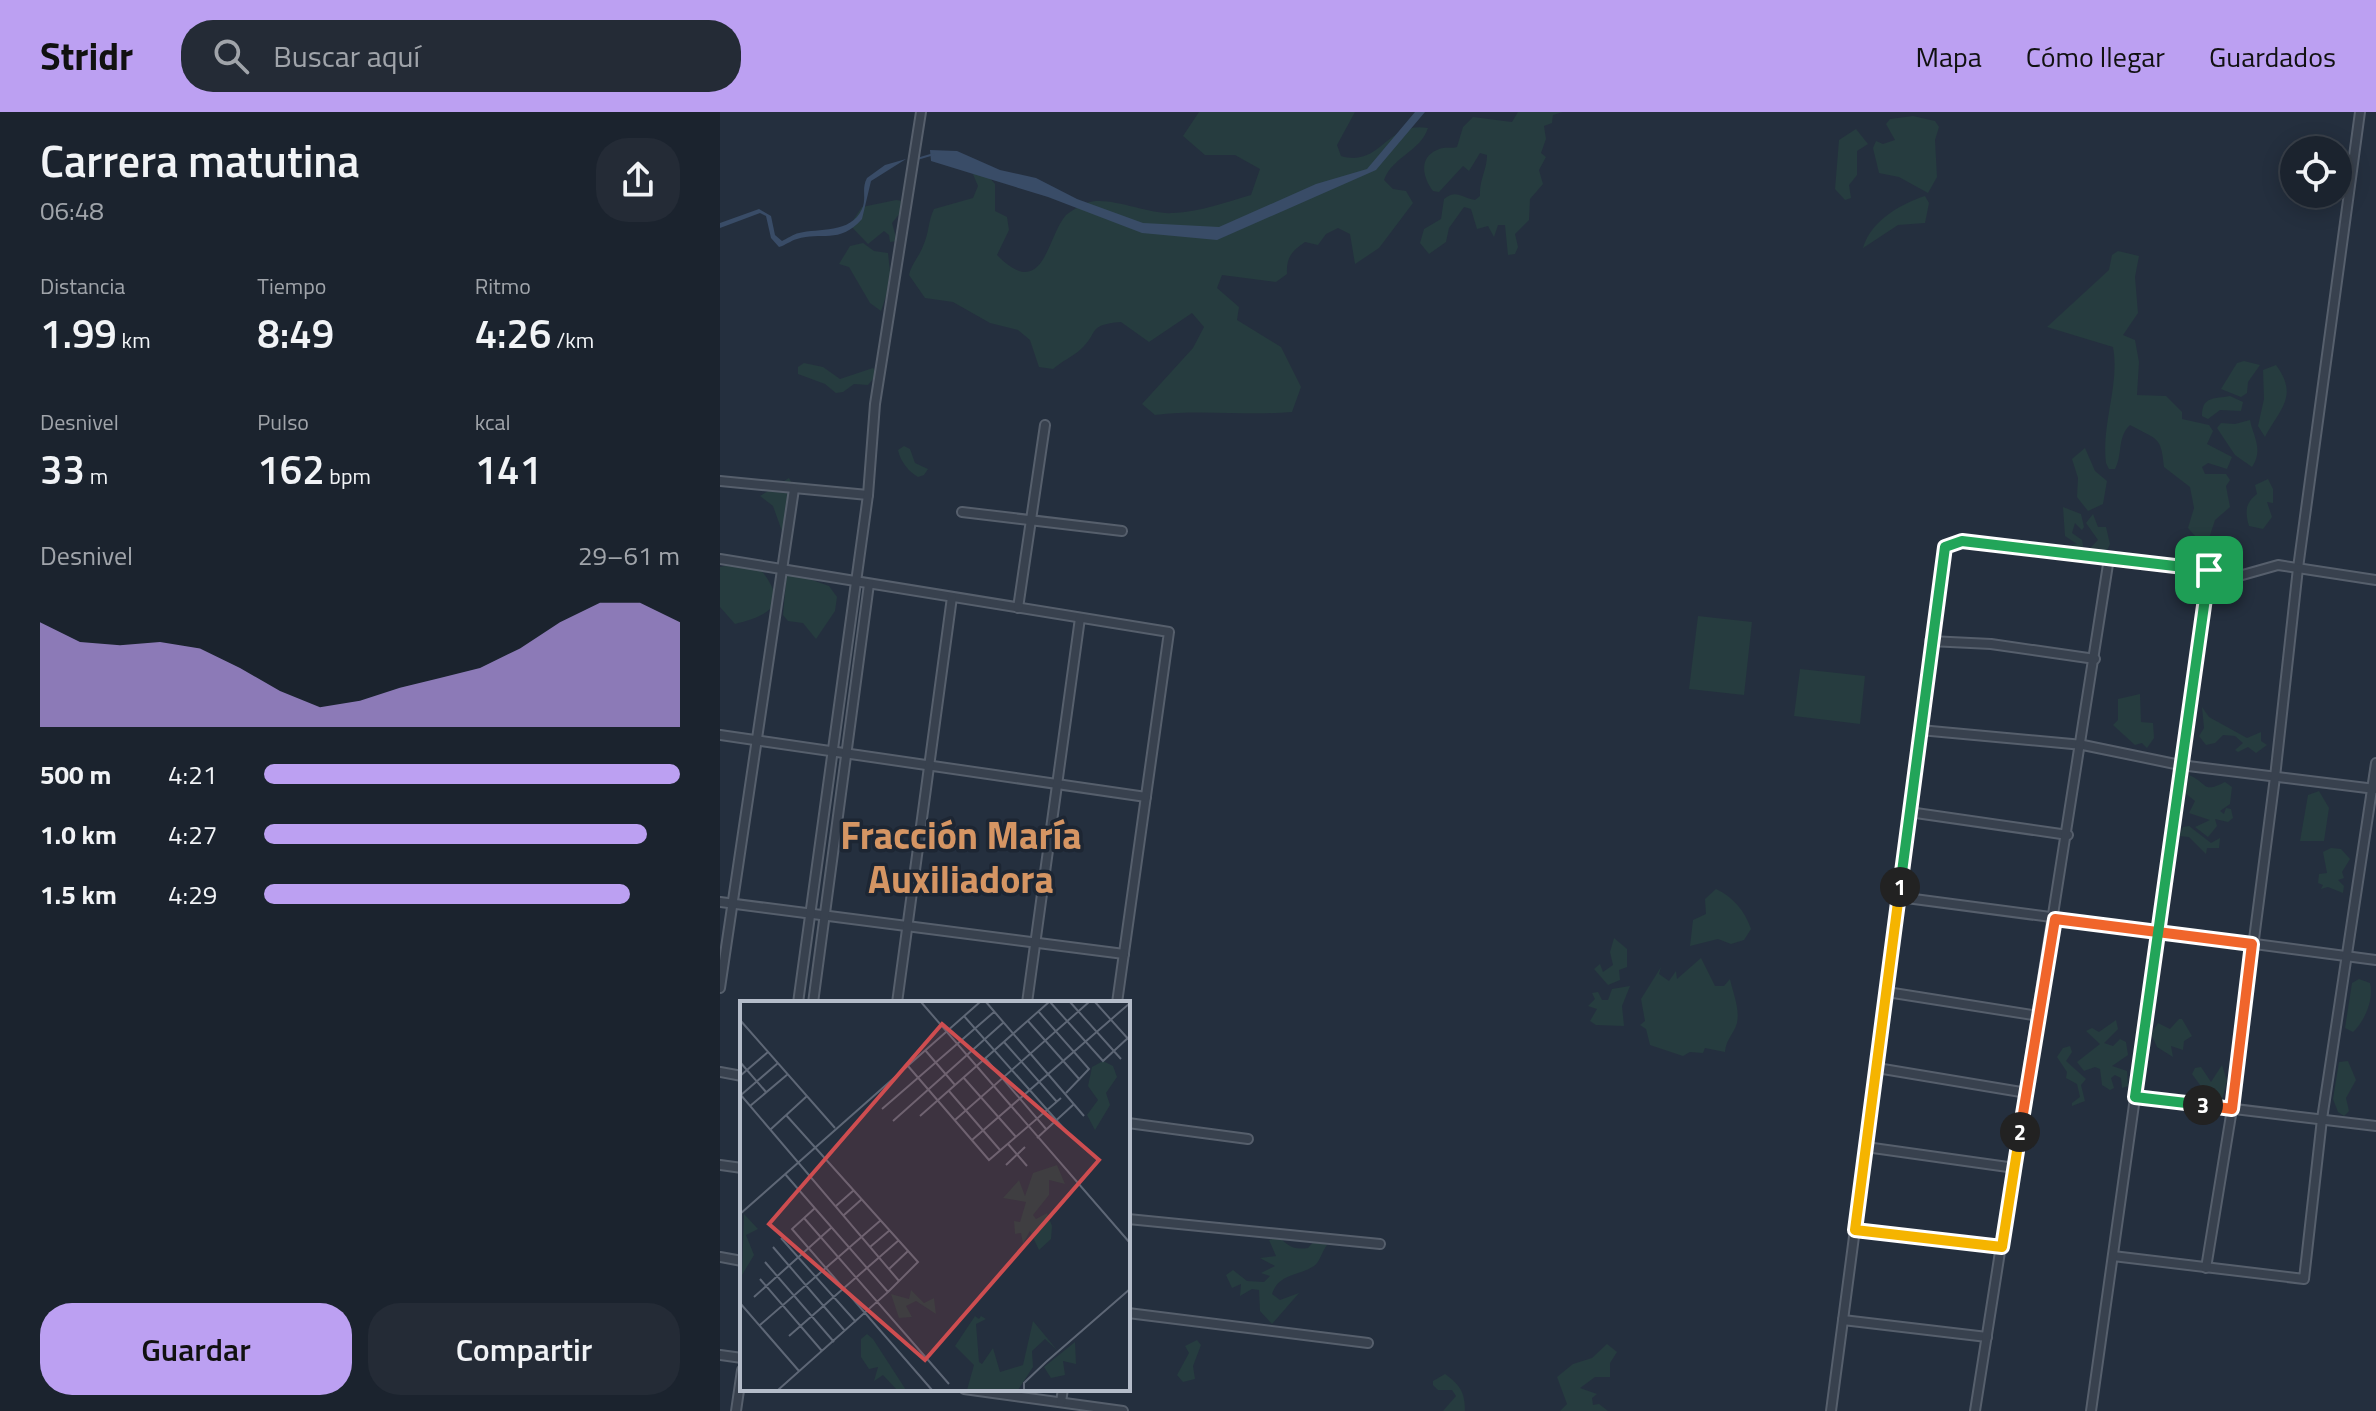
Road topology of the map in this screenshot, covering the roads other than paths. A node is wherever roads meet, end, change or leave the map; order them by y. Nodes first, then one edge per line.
1 (921, 112) edge
2 (2360, 112) edge
3 (1045, 425) dead end
4 (720, 481) edge
5 (794, 489) junction
6 (868, 495) junction
7 (962, 512) dead end
8 (1034, 521) junction
9 (1122, 531) dead end
10 (2109, 558) junction
11 (720, 559) edge
12 (2298, 568) junction
13 (782, 569) junction
14 (2209, 570) junction
15 (2376, 580) edge
16 (855, 582) junction
17 (869, 584) junction
18 (952, 597) junction
19 (1018, 608) junction
20 (1080, 618) junction
21 (1930, 641) junction
22 (2095, 659) junction
23 (1920, 730) junction
24 (720, 735) edge
25 (757, 742) junction
26 (2083, 745) junction
27 (831, 754) junction
28 (846, 756) junction
29 (2376, 763) edge
30 (2180, 765) junction
31 (929, 768) junction
32 (2275, 777) junction
33 (1057, 785) junction
34 (2374, 789) edge
35 (1146, 797) junction
36 (1909, 812) junction
37 (2068, 835) junction
38 (1899, 897) junction
39 (720, 902) edge
40 (732, 903) junction
41 (811, 914) junction
42 (825, 916) junction
43 (2055, 919) junction
44 (907, 925) junction
45 (2157, 932) junction
46 (1036, 941) junction
47 (2252, 944) junction
48 (1124, 954) junction
49 (2347, 956) junction
50 (2376, 960) edge
51 (720, 988) edge
52 (1887, 992) junction
53 (798, 1001) edge
54 (813, 1001) edge
55 (897, 1001) edge
56 (1027, 1001) edge
57 (1117, 1001) edge
58 (2039, 1016) junction
59 (1877, 1068) junction
60 (720, 1072) edge
61 (740, 1076) edge
62 (2027, 1093) junction
63 (2135, 1097) junction
64 (2232, 1109) junction
65 (2322, 1119) junction
66 (1130, 1123) edge
67 (2376, 1126) edge
68 (1248, 1139) dead end
69 (1866, 1147) junction
70 (720, 1165) edge
71 (740, 1168) edge
72 (2015, 1168) junction
73 (1130, 1219) edge
74 (1855, 1230) junction
75 (1380, 1244) dead end
76 (2002, 1247) junction
77 (2113, 1256) junction
78 (720, 1257) edge
79 (740, 1261) edge
80 (2206, 1268) junction
81 (1130, 1313) edge
82 (1843, 1320) junction
83 (1987, 1337) junction
84 (1368, 1343) dead end
85 (720, 1355) edge
86 (740, 1358) edge
87 (740, 1384) edge
88 (979, 1391) edge
89 (1063, 1391) edge
90 (1061, 1402) junction
91 (1831, 1410) edge
92 (736, 1411) edge
93 (1123, 1411) edge
94 (1838, 1411) edge
95 (1975, 1411) edge
96 (2091, 1411) edge

1 - 6 street
2 - 12 street
3 - 8 street
4 - 5 street
5 - 6 street
5 - 13 street
6 - 16 street
7 - 8 street
8 - 9 street
8 - 19 street
10 - 14 street
10 - 21 street
10 - 22 street
11 - 13 street
12 - 14 street
12 - 15 street
12 - 32 street
13 - 16 street
13 - 25 street
14 - 30 street
16 - 17 street
16 - 27 street
17 - 18 street
17 - 28 street
18 - 19 street
18 - 31 street
19 - 20 street
20 - 33 street
20 - 35 street
21 - 22 street
21 - 23 street
22 - 26 street
23 - 26 street
23 - 36 street
24 - 25 street
25 - 27 street
25 - 40 street
26 - 30 street
26 - 37 street
27 - 28 street
27 - 41 street
28 - 31 street
28 - 42 street
29 - 34 street
30 - 32 street
30 - 45 street
31 - 33 street
31 - 44 street
32 - 34 street
32 - 47 street
33 - 35 street
33 - 46 street
34 - 49 street
35 - 48 street
36 - 37 street
36 - 38 street
37 - 43 street
38 - 43 street
38 - 52 street
39 - 40 street
40 - 41 street
40 - 51 street
41 - 42 street
41 - 53 street
42 - 44 street
42 - 54 street
43 - 45 street
43 - 58 street
44 - 46 street
44 - 55 street
45 - 47 street
45 - 63 street
46 - 48 street
46 - 56 street
47 - 49 street
47 - 64 street
48 - 57 street
49 - 50 street
49 - 65 street
52 - 58 street
52 - 59 street
58 - 62 street
59 - 62 street
59 - 69 street
60 - 61 street
62 - 72 street
63 - 64 street
63 - 77 street
64 - 65 street
64 - 80 street
65 - 67 street
65 - 80 street
66 - 68 street
69 - 72 street
69 - 74 street
70 - 71 street
72 - 76 street
73 - 75 street
74 - 76 street
74 - 82 street
76 - 83 street
77 - 80 street
77 - 96 street
78 - 79 street
81 - 84 street
82 - 83 street
82 - 91 street
83 - 95 street
85 - 86 street
87 - 92 street
88 - 90 street
89 - 90 street
90 - 93 street
91 - 94 street

